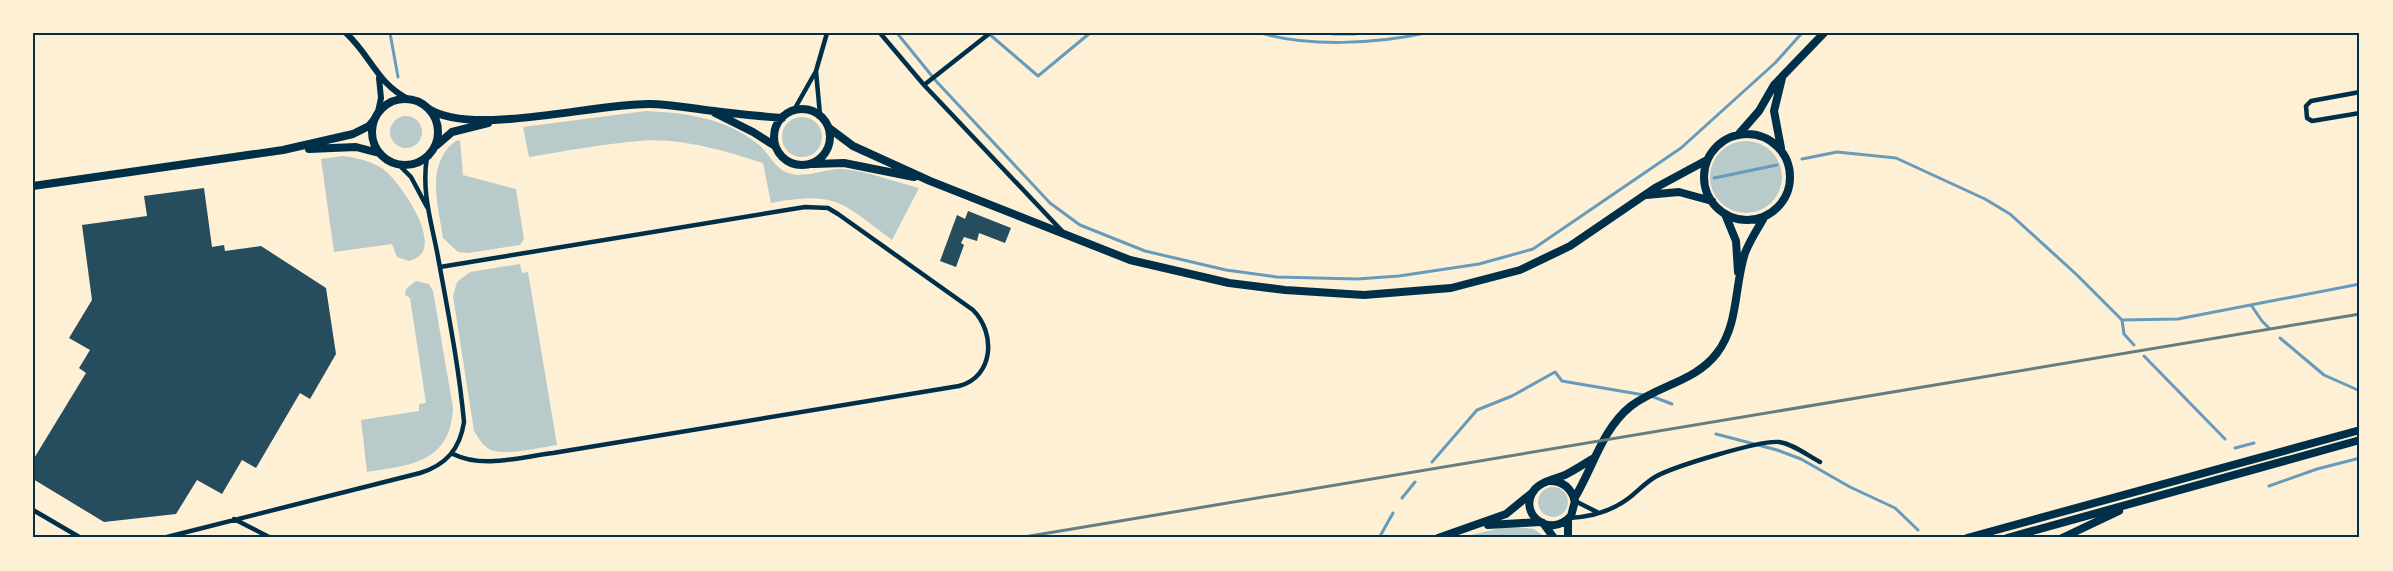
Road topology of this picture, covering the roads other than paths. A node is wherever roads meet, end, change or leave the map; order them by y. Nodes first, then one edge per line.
1 (346, 33) edge
2 (827, 33) edge
3 (880, 33) edge
4 (990, 33) edge
5 (1333, 33) edge
6 (1356, 33) edge
7 (1824, 33) edge
8 (816, 71) junction
9 (379, 77) junction
10 (1782, 77) junction
11 (924, 85) junction
12 (2360, 92) edge
13 (410, 100) junction
14 (429, 109) junction
15 (794, 110) junction
16 (711, 111) junction
17 (2360, 113) edge
18 (820, 115) junction
19 (376, 116) junction
20 (782, 118) junction
21 (502, 120) junction
22 (829, 128) junction
23 (1738, 135) junction
24 (775, 146) junction
25 (434, 149) junction
26 (283, 150) junction
27 (1781, 150) junction
28 (379, 153) junction
29 (427, 157) junction
30 (1707, 160) junction
31 (813, 164) junction
32 (399, 165) junction
33 (930, 181) junction
34 (33, 186) edge
35 (1642, 196) junction
36 (1712, 201) junction
37 (428, 209) junction
38 (1725, 214) junction
39 (1765, 216) junction
40 (1064, 233) junction
41 (440, 267) junction
42 (1738, 283) junction
43 (2360, 430) edge
44 (2360, 440) edge
45 (453, 454) junction
46 (1594, 458) junction
47 (1820, 462) dead end
48 (1550, 481) junction
49 (1533, 492) junction
50 (2152, 497) junction
51 (1575, 500) junction
52 (33, 510) edge
53 (1599, 513) junction
54 (1569, 518) junction
55 (234, 519) junction
56 (1541, 523) junction
57 (1470, 528) junction
58 (81, 538) edge
59 (164, 538) edge
60 (271, 538) edge
61 (1438, 538) edge
62 (1554, 538) edge
63 (1568, 538) edge
64 (1967, 538) edge
65 (2007, 538) edge
66 (2062, 538) edge

1 - 9 street
2 - 8 street
3 - 11 street
4 - 11 street
5 - 6 street
7 - 10 main road
8 - 15 street
8 - 18 street
9 - 13 street
9 - 19 street
10 - 23 main road
10 - 27 main road
11 - 40 street
12 - 17 street
13 - 14 main road
13 - 19 main road
14 - 21 main road
14 - 25 main road
15 - 18 main road
15 - 20 main road
16 - 20 main road
16 - 21 main road
16 - 24 main road
18 - 22 main road
19 - 26 main road
19 - 28 main road
20 - 24 main road
21 - 25 main road
22 - 31 main road
22 - 33 main road
23 - 27 main road
23 - 30 main road
24 - 31 main road
25 - 29 main road
26 - 28 main road
26 - 34 main road
27 - 39 main road
28 - 32 main road
29 - 32 main road
29 - 37 street
30 - 35 main road
30 - 36 main road
31 - 33 main road
32 - 37 street
33 - 40 main road
35 - 36 main road
35 - 40 main road
36 - 38 main road
37 - 41 street
38 - 39 main road
38 - 42 main road
39 - 42 main road
41 - 45 street
41 - 45 street
42 - 46 main road
43 - 64 highway
44 - 50 highway
45 - 55 street
46 - 48 main road
46 - 51 main road
47 - 53 street
48 - 49 main road
48 - 51 main road
49 - 56 main road
49 - 57 highway
50 - 65 highway
50 - 66 highway
51 - 53 street
51 - 54 main road
52 - 58 street
53 - 54 street
54 - 56 main road
54 - 63 main road
55 - 59 street
55 - 60 street
56 - 57 highway
56 - 62 main road
57 - 61 highway

